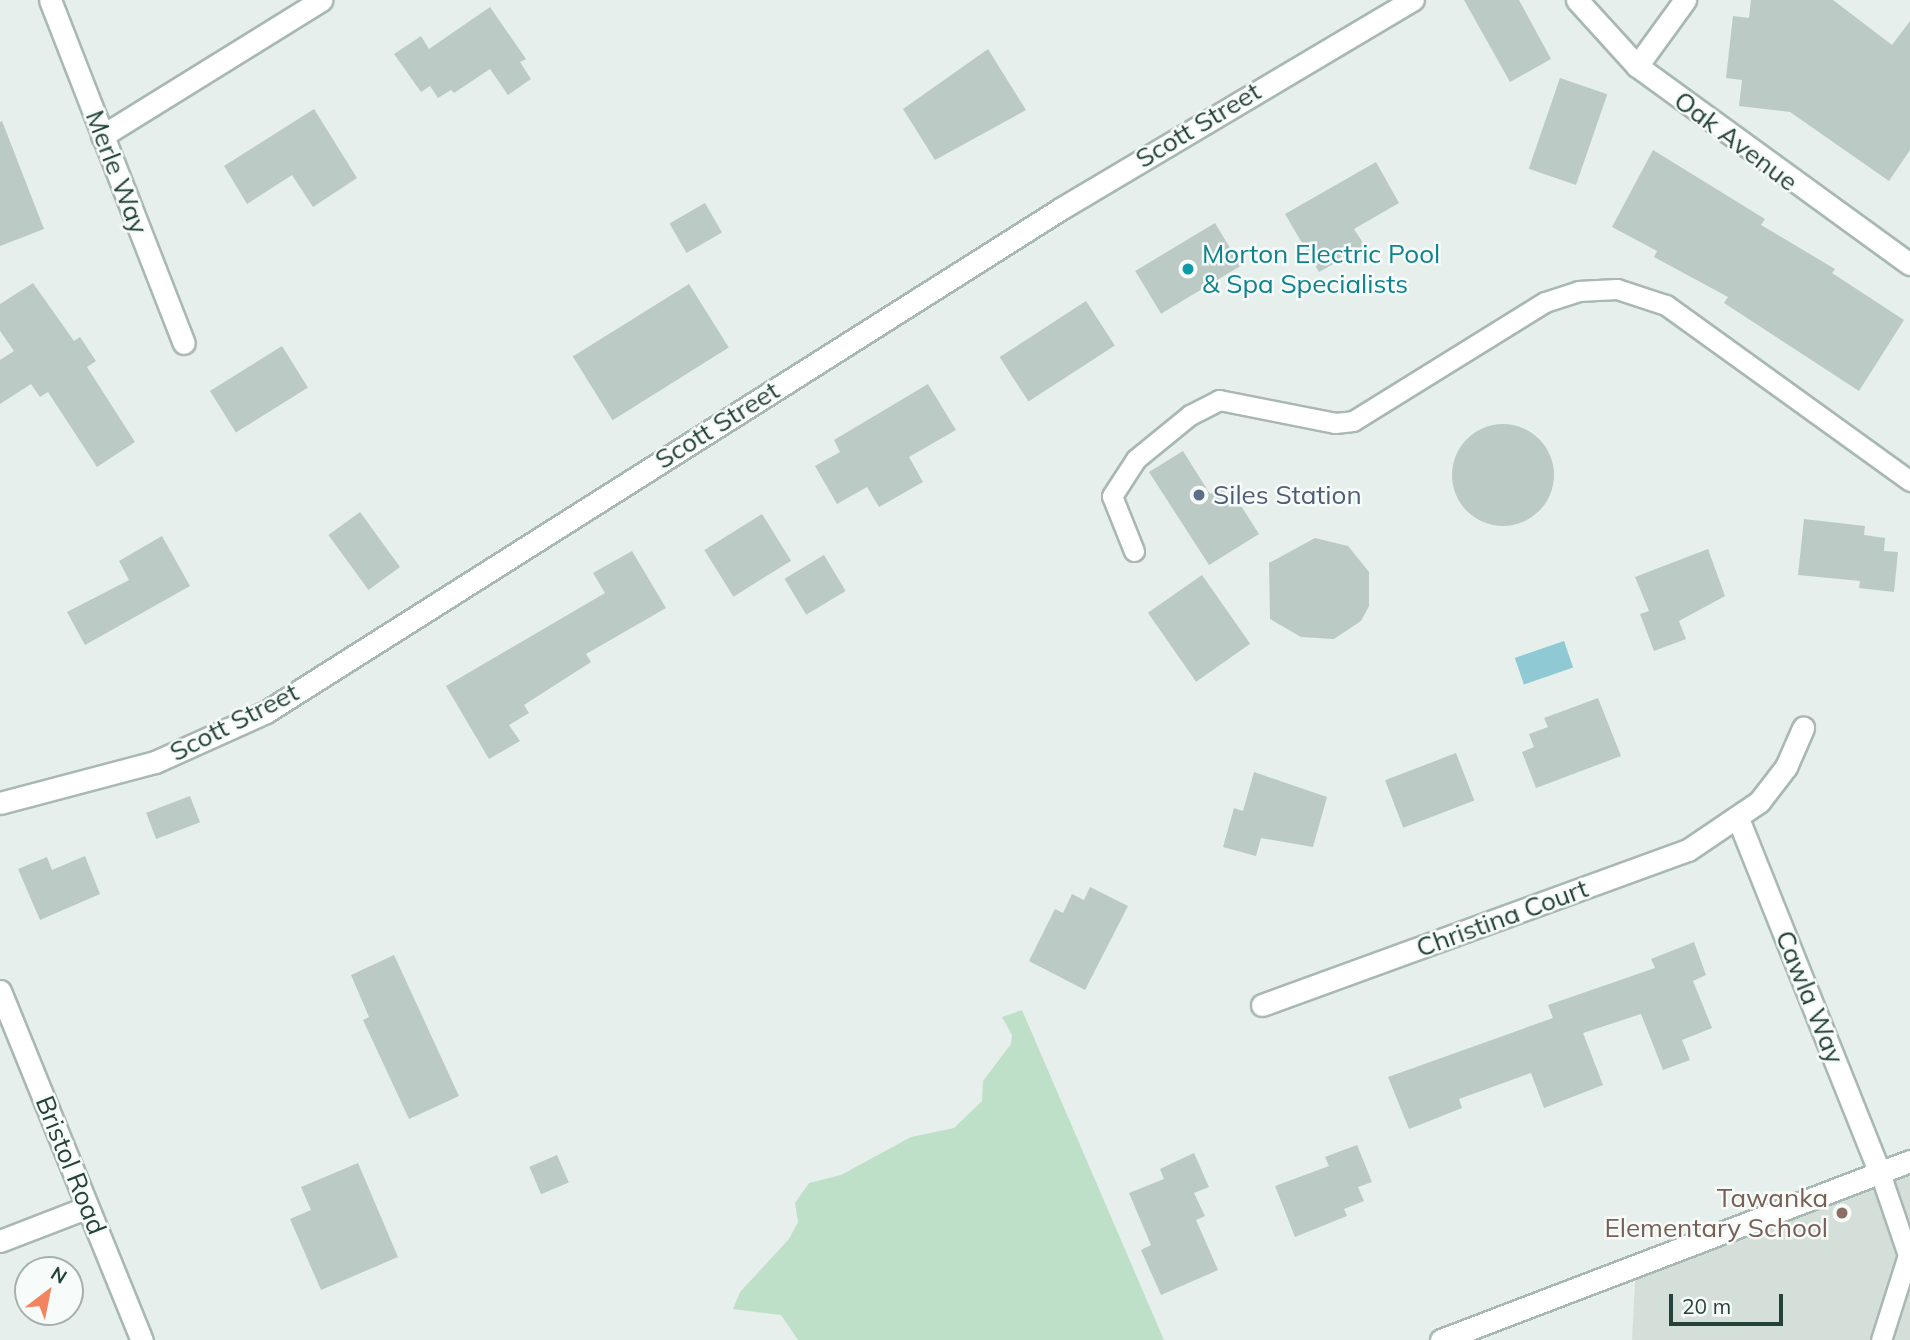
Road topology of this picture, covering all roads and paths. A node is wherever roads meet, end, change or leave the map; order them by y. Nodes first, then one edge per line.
1 (50, 0) edge
2 (321, 0) edge
3 (1413, 0) edge
4 (1577, 0) edge
5 (1685, 0) edge
6 (1637, 66) junction
7 (102, 136) junction
8 (1910, 264) edge
9 (184, 343) dead end
10 (1910, 481) edge
11 (1134, 551) dead end
12 (1803, 729) dead end
13 (0, 803) edge
14 (1739, 821) junction
15 (0, 991) edge
16 (1262, 1005) dead end
17 (1910, 1161) edge
18 (1880, 1173) junction
19 (88, 1207) junction
20 (0, 1241) edge
21 (142, 1340) edge
22 (1441, 1340) edge
23 (1881, 1340) edge

1 - 7 street, Merle Way
2 - 7 street
3 - 13 street, Scott Street
4 - 6 street, Oak Avenue
5 - 6 street
6 - 8 street, Oak Avenue
7 - 9 street, Merle Way
10 - 11 lane
12 - 14 street, Christina Court
14 - 16 street, Christina Court
14 - 18 street, Cawla Way
15 - 19 street, Bristol Road
17 - 18 street
18 - 22 street
18 - 23 lane
19 - 20 street
19 - 21 street, Bristol Road

